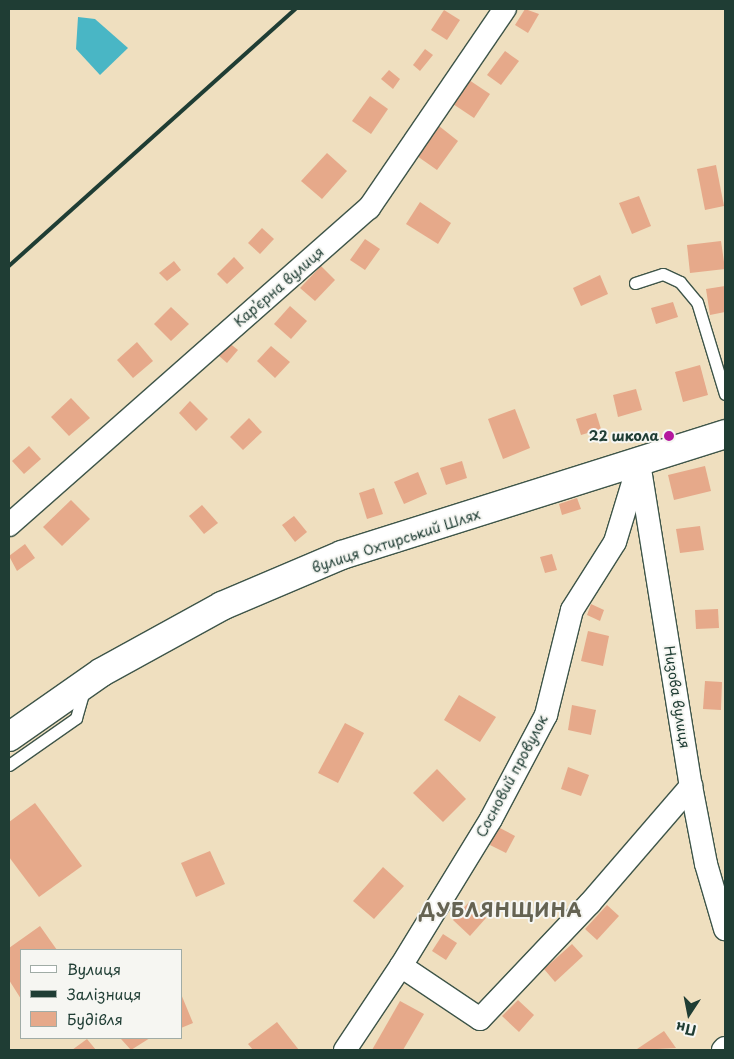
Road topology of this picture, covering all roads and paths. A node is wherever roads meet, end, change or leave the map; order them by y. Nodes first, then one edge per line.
1 (505, 9) edge
2 (635, 283) dead end
3 (725, 394) edge
4 (725, 434) edge
5 (639, 463) junction
6 (9, 525) edge
7 (85, 684) junction
8 (9, 737) edge
9 (9, 765) edge
10 (691, 786) junction
11 (725, 929) edge
12 (401, 966) junction
13 (345, 1050) edge

1 - 6 street, Карʼєрна вулиця
2 - 3 lane
4 - 5 main road, вулиця Охтирський Шлях
5 - 7 main road, вулиця Охтирський Шлях
5 - 10 street, Низова вулиця
5 - 12 street, Сосновий провулок
7 - 8 main road, вулиця Охтирський Шлях
7 - 9 lane
10 - 11 street, Низова вулиця
10 - 12 street
12 - 13 street, Сосновий провулок

